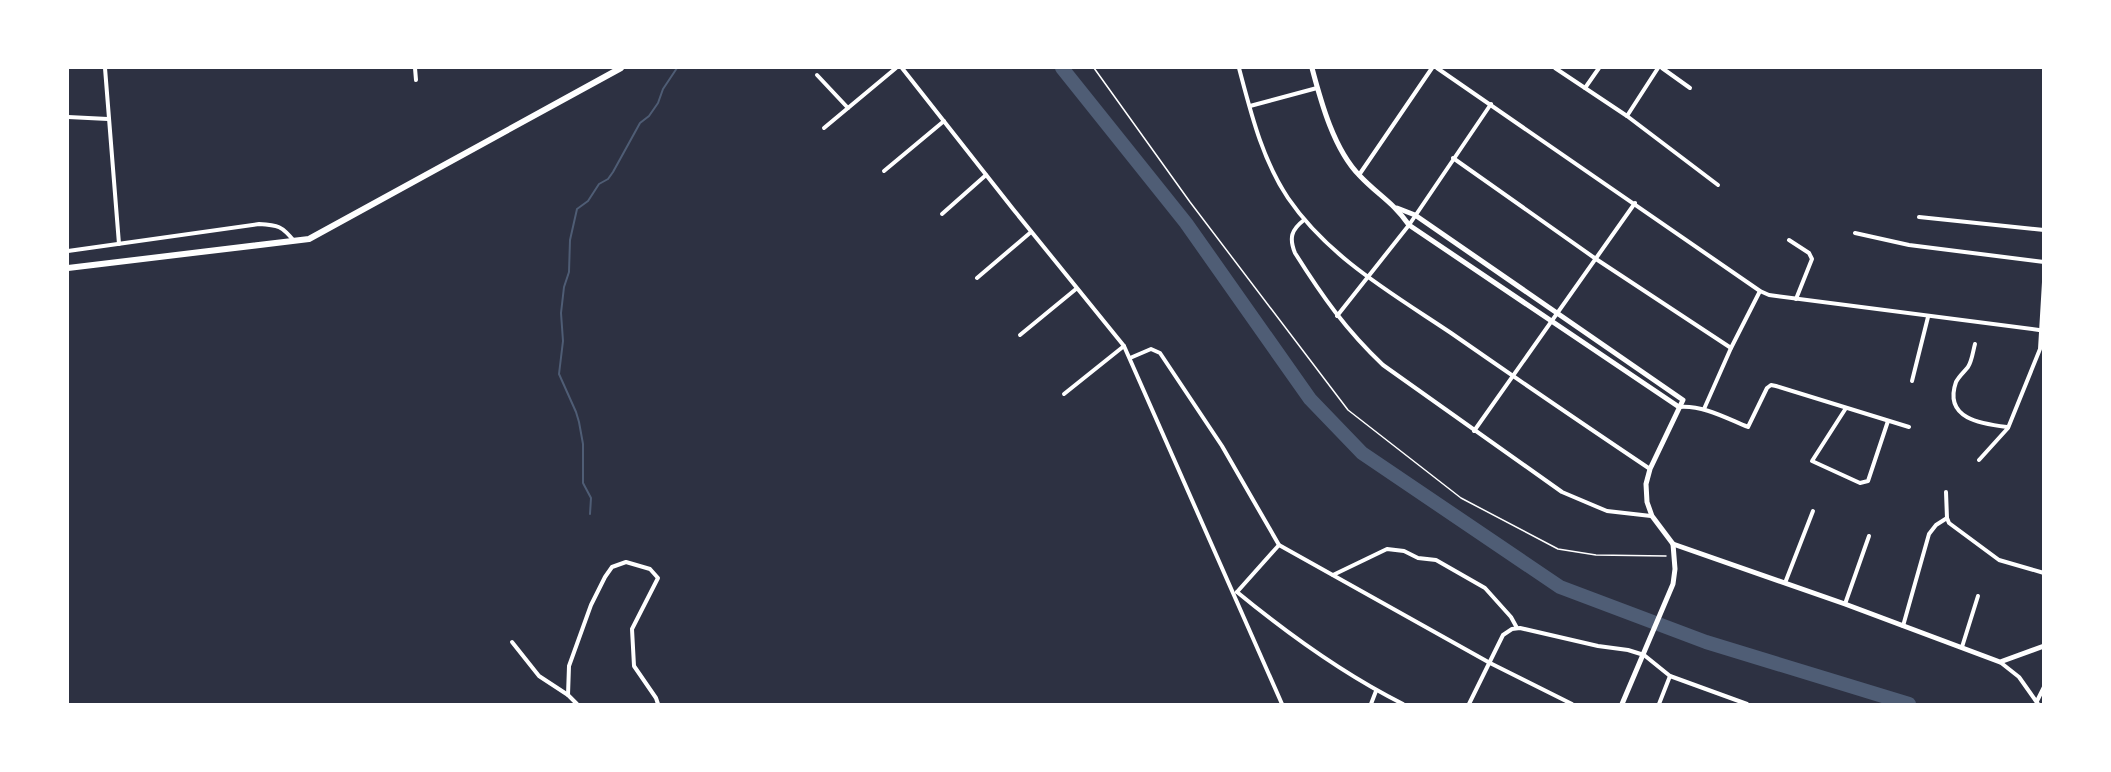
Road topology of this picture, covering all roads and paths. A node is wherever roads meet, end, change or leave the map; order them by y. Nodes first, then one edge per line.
1 (105, 68) edge
2 (415, 68) edge
3 (621, 68) edge
4 (896, 68) edge
5 (902, 68) edge
6 (1094, 68) edge
7 (1239, 68) edge
8 (1312, 68) edge
9 (1432, 68) edge
10 (1437, 68) edge
11 (1555, 68) edge
12 (1599, 68) edge
13 (1658, 68) edge
14 (1662, 68) edge
15 (817, 75) dead end
16 (417, 80) dead end
17 (1317, 88) junction
18 (1585, 88) junction
19 (1690, 88) dead end
20 (1491, 104) junction
21 (1250, 106) junction
22 (848, 108) junction
23 (1627, 116) junction
24 (68, 117) edge
25 (108, 119) junction
26 (944, 121) junction
27 (824, 128) dead end
28 (1453, 158) junction
29 (884, 171) dead end
30 (986, 175) junction
31 (1359, 175) junction
32 (1718, 185) dead end
33 (1635, 204) junction
34 (1397, 208) junction
35 (942, 214) dead end
36 (1415, 215) junction
37 (1919, 217) dead end
38 (1304, 220) junction
39 (1409, 225) junction
40 (2043, 230) edge
41 (1031, 232) junction
42 (1855, 232) dead end
43 (1789, 240) dead end
44 (294, 241) junction
45 (119, 244) junction
46 (68, 251) edge
47 (1596, 259) junction
48 (2043, 262) edge
49 (68, 268) edge
50 (1369, 277) junction
51 (977, 278) dead end
52 (2043, 282) edge
53 (1076, 289) junction
54 (1760, 291) junction
55 (1796, 299) junction
56 (1558, 314) junction
57 (1337, 316) junction
58 (1928, 317) junction
59 (1553, 321) junction
60 (2039, 330) junction
61 (1020, 335) dead end
62 (1975, 344) dead end
63 (1124, 346) junction
64 (1731, 348) junction
65 (1130, 358) junction
66 (1512, 376) junction
67 (1912, 381) dead end
68 (1064, 394) dead end
69 (1683, 400) junction
70 (1690, 406) junction
71 (1679, 407) junction
72 (1846, 408) junction
73 (1703, 410) junction
74 (1888, 421) junction
75 (1909, 428) dead end
76 (2007, 428) junction
77 (1474, 431) junction
78 (1979, 460) dead end
79 (1650, 469) junction
80 (1946, 492) dead end
81 (1813, 511) dead end
82 (1652, 516) junction
83 (1947, 518) junction
84 (1869, 537) dead end
85 (1673, 544) junction
86 (1279, 545) junction
87 (1675, 557) junction
88 (2043, 573) edge
89 (1332, 575) junction
90 (1785, 584) junction
91 (1235, 593) junction
92 (1978, 596) dead end
93 (1845, 604) junction
94 (1903, 626) junction
95 (1517, 628) junction
96 (512, 642) dead end
97 (2043, 646) edge
98 (1962, 647) junction
99 (1644, 656) junction
100 (2000, 662) junction
101 (1490, 663) junction
102 (1671, 676) junction
103 (2043, 687) edge
104 (1376, 691) junction
105 (568, 696) junction
106 (1731, 699) junction
107 (2038, 703) edge
108 (577, 705) edge
109 (657, 705) edge
110 (1282, 705) edge
111 (1371, 705) edge
112 (1402, 705) edge
113 (1469, 705) edge
114 (1572, 705) edge
115 (1622, 705) edge
116 (1659, 705) edge
117 (1730, 705) edge
118 (1747, 705) edge

1 - 25 street
2 - 16 street
3 - 44 main road
4 - 22 street
5 - 26 street
6 - 87 path
7 - 21 street
8 - 17 street
9 - 31 street
10 - 20 street
11 - 18 street
12 - 18 street
13 - 23 street
14 - 19 street
15 - 22 street
17 - 21 street
17 - 31 street
18 - 23 street
20 - 28 street
20 - 33 street
21 - 38 street
22 - 27 street
23 - 32 street
24 - 25 street
25 - 45 street
26 - 29 street
26 - 30 street
28 - 36 street
28 - 47 street
30 - 35 street
30 - 41 street
31 - 34 street
33 - 47 street
33 - 54 street
34 - 36 street
34 - 39 street
36 - 39 street
36 - 56 street
37 - 40 street
38 - 50 street
38 - 57 street
39 - 50 street
39 - 59 street
41 - 51 street
41 - 53 street
42 - 48 street
43 - 55 street
44 - 45 street
44 - 49 main road
45 - 46 street
47 - 56 street
47 - 64 street
50 - 57 street
50 - 66 street
52 - 60 street
53 - 61 street
53 - 63 street
54 - 55 street
54 - 64 street
55 - 58 street
56 - 59 street
56 - 69 street
57 - 77 street
58 - 60 street
58 - 67 street
59 - 66 street
59 - 71 street
60 - 76 street
62 - 76 street
63 - 65 street
63 - 68 street
64 - 73 street
65 - 86 street
65 - 91 street
66 - 77 street
66 - 79 street
69 - 70 street
69 - 71 street
70 - 71 street
70 - 73 street
71 - 79 street
72 - 73 street
72 - 74 street
72 - 74 street
74 - 75 street
76 - 78 street
77 - 82 street
79 - 82 street
80 - 83 street
81 - 90 street
82 - 85 street
83 - 88 street
83 - 94 street
84 - 93 street
85 - 87 street
85 - 90 street
86 - 89 street
86 - 91 street
87 - 99 street
89 - 95 street
89 - 101 street
90 - 93 street
91 - 104 street
91 - 110 street
92 - 98 street
93 - 94 street
94 - 98 street
95 - 99 street
95 - 101 street
96 - 105 street
97 - 100 street
98 - 100 street
99 - 102 street
99 - 115 street
100 - 107 street
101 - 113 street
101 - 114 street
102 - 106 street
102 - 116 street
103 - 107 street
104 - 111 street
104 - 112 street
105 - 108 street
105 - 109 street
106 - 117 street
106 - 118 street

